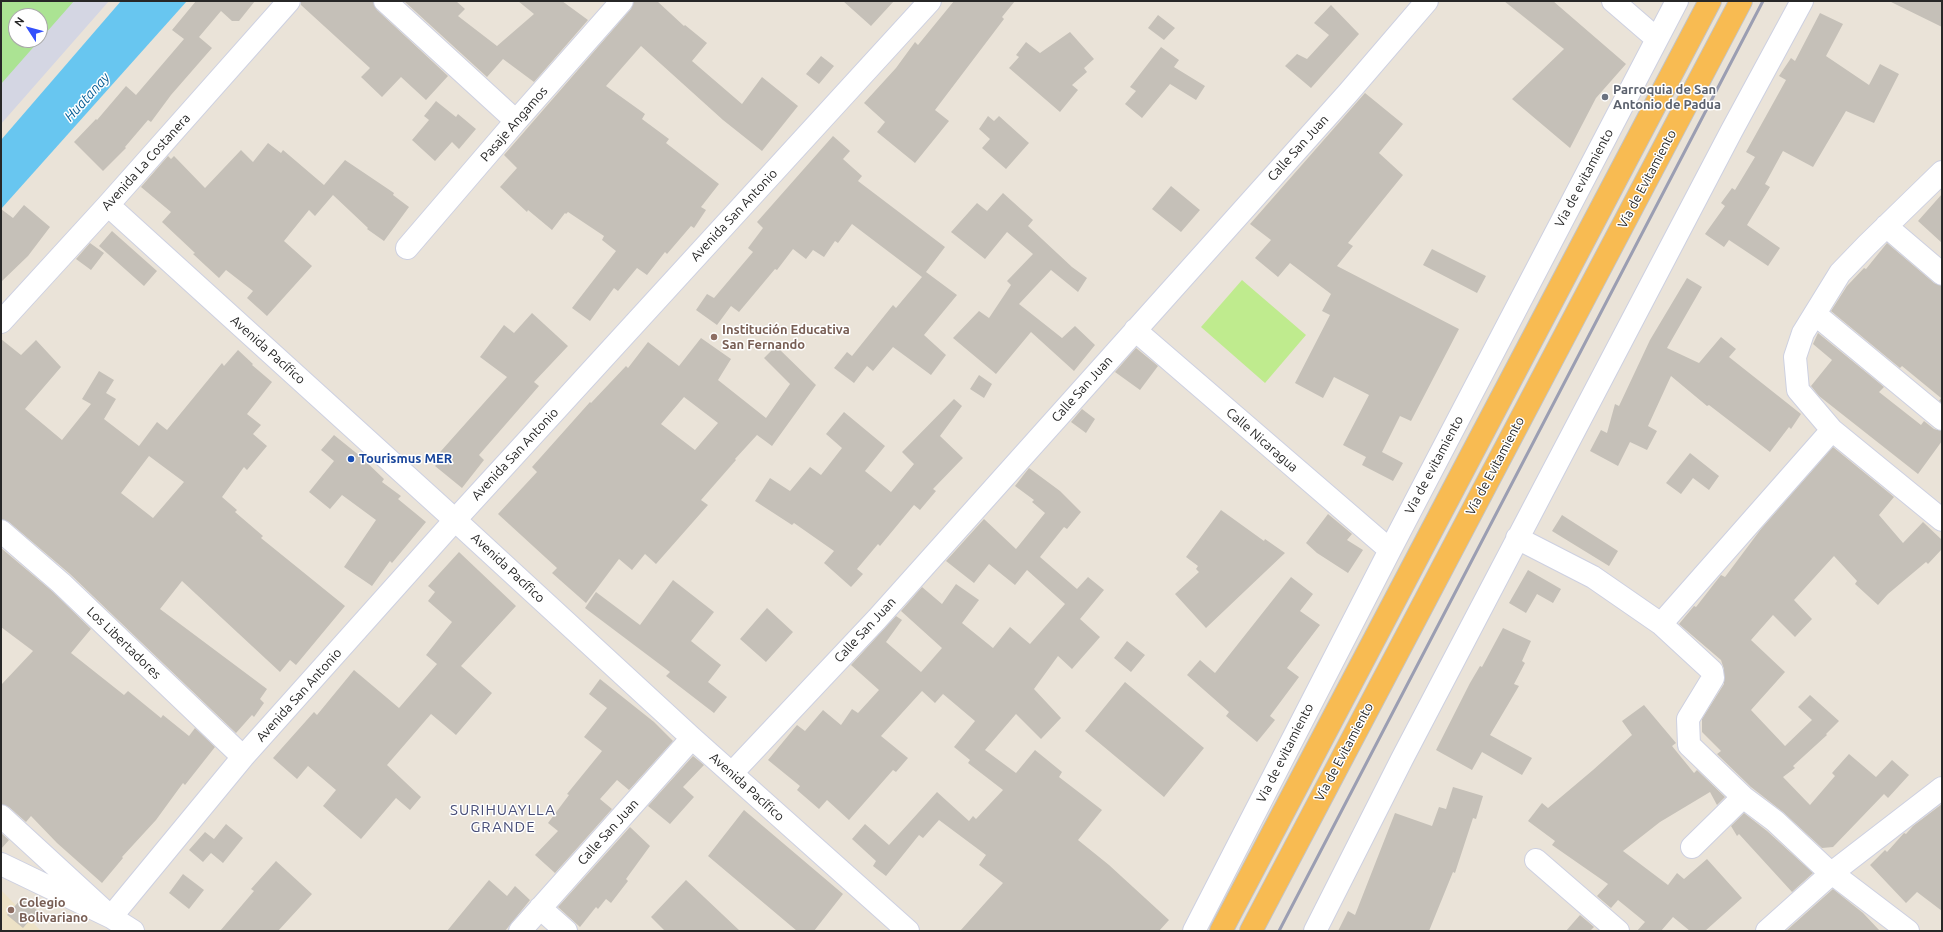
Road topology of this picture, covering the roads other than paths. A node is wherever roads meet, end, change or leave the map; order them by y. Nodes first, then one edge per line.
1 (289, 1) edge
2 (385, 1) edge
3 (622, 1) edge
4 (930, 1) edge
5 (1427, 1) edge
6 (1613, 1) edge
7 (1677, 1) edge
8 (1710, 1) edge
9 (1741, 1) edge
10 (1802, 1) edge
11 (1656, 40) junction
12 (516, 121) junction
13 (1942, 172) edge
14 (108, 205) junction
15 (1886, 226) junction
16 (407, 248) dead end
17 (1942, 274) edge
18 (1815, 314) junction
19 (1, 322) edge
20 (1135, 330) junction
21 (1942, 419) edge
22 (1832, 430) junction
23 (455, 520) junction
24 (1942, 520) edge
25 (1, 531) edge
26 (1518, 538) junction
27 (1390, 550) junction
28 (1661, 624) junction
29 (692, 738) junction
30 (243, 757) junction
31 (732, 773) junction
32 (1942, 788) edge
33 (1743, 797) junction
34 (1, 816) edge
35 (1692, 847) dead end
36 (1536, 860) dead end
37 (1, 864) edge
38 (1832, 872) junction
39 (540, 908) junction
40 (111, 917) junction
41 (133, 931) edge
42 (520, 931) edge
43 (566, 931) edge
44 (908, 931) edge
45 (1194, 931) edge
46 (1221, 931) edge
47 (1251, 931) edge
48 (1315, 931) edge
49 (1618, 931) edge
50 (1767, 931) edge
51 (1908, 931) edge

1 - 14 street, Avenida La Costanera
2 - 12 street
3 - 12 street, Pasaje Angamos
4 - 23 street, Avenida San Antonio
5 - 20 street, Calle San Juan
6 - 11 street
7 - 11 street, Via de evitamiento
8 - 46 highway, Vía de Evitamiento
9 - 47 highway, Vía de Evitamiento
10 - 26 street
11 - 27 street, Via de evitamiento
12 - 16 street, Pasaje Angamos
13 - 15 street
14 - 19 street, Avenida La Costanera
14 - 23 street, Avenida Pacífico
15 - 17 street
15 - 18 street
18 - 21 street
18 - 22 street
20 - 27 street, Calle Nicaragua
20 - 31 street, Calle San Juan
22 - 24 street
22 - 28 street
23 - 29 street, Avenida Pacífico
23 - 30 street, Avenida San Antonio
25 - 30 street, Los Libertadores
26 - 28 street
26 - 48 street
27 - 45 street, Via de evitamiento
28 - 33 street
29 - 31 street, Avenida Pacífico
29 - 39 street, Calle San Juan
30 - 40 street, Avenida San Antonio
31 - 44 street, Avenida Pacífico
32 - 38 street
33 - 35 street
33 - 38 street
34 - 40 street
36 - 49 street
37 - 40 street
38 - 50 street
38 - 51 street
39 - 42 street, Calle San Juan
39 - 43 street
40 - 41 street

